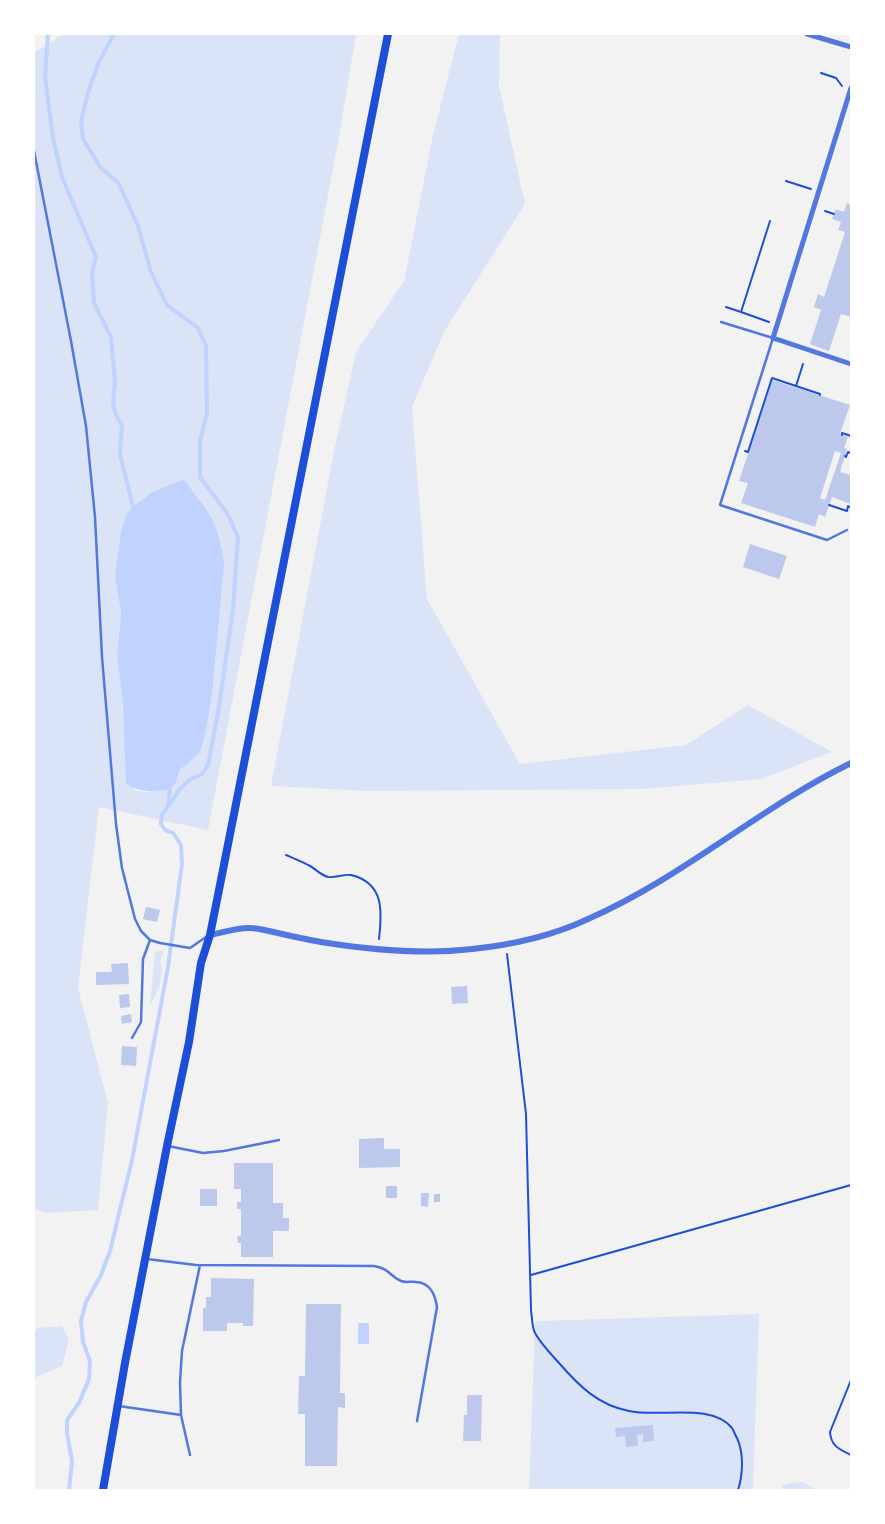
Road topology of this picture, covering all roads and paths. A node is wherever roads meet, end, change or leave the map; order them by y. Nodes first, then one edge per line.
1 (388, 34) edge
2 (807, 34) edge
3 (851, 47) edge
4 (821, 73) dead end
5 (844, 88) dead end
6 (851, 88) edge
7 (34, 151) edge
8 (786, 181) dead end
9 (811, 189) dead end
10 (825, 211) dead end
11 (834, 214) dead end
12 (770, 221) dead end
13 (726, 307) dead end
14 (741, 312) junction
15 (721, 322) dead end
16 (769, 322) dead end
17 (773, 338) junction
18 (803, 364) dead end
19 (851, 364) edge
20 (795, 386) junction
21 (820, 395) dead end
22 (842, 435) dead end
23 (851, 436) edge
24 (737, 449) junction
25 (851, 453) edge
26 (845, 456) dead end
27 (849, 503) dead end
28 (829, 505) dead end
29 (850, 507) edge
30 (847, 530) dead end
31 (851, 763) edge
32 (286, 855) dead end
33 (210, 935) junction
34 (150, 940) junction
35 (506, 944) junction
36 (378, 949) junction
37 (132, 1038) dead end
38 (279, 1140) dead end
39 (167, 1146) junction
40 (851, 1185) edge
41 (145, 1258) junction
42 (200, 1265) junction
43 (531, 1275) junction
44 (851, 1380) edge
45 (118, 1406) junction
46 (181, 1415) junction
47 (417, 1421) dead end
48 (190, 1455) dead end
49 (851, 1455) edge
50 (103, 1490) edge
51 (738, 1490) edge

1 - 33 main road
2 - 3 street
4 - 5 path
6 - 17 street
7 - 34 lane
8 - 9 path
10 - 11 path
12 - 14 path
13 - 14 path
14 - 16 path
15 - 17 lane
17 - 19 street
17 - 24 lane
18 - 20 path
20 - 21 path
20 - 24 path
22 - 23 path
24 - 30 lane
25 - 26 path
27 - 29 path
28 - 29 path
31 - 35 street
32 - 36 path
33 - 34 lane
33 - 36 street
33 - 39 main road
34 - 37 lane
35 - 36 street
35 - 43 path
38 - 39 lane
39 - 41 main road
40 - 43 path
41 - 42 lane
41 - 45 main road
42 - 46 lane
42 - 47 lane
43 - 51 path
44 - 49 path
45 - 46 lane
45 - 50 main road
46 - 48 lane

